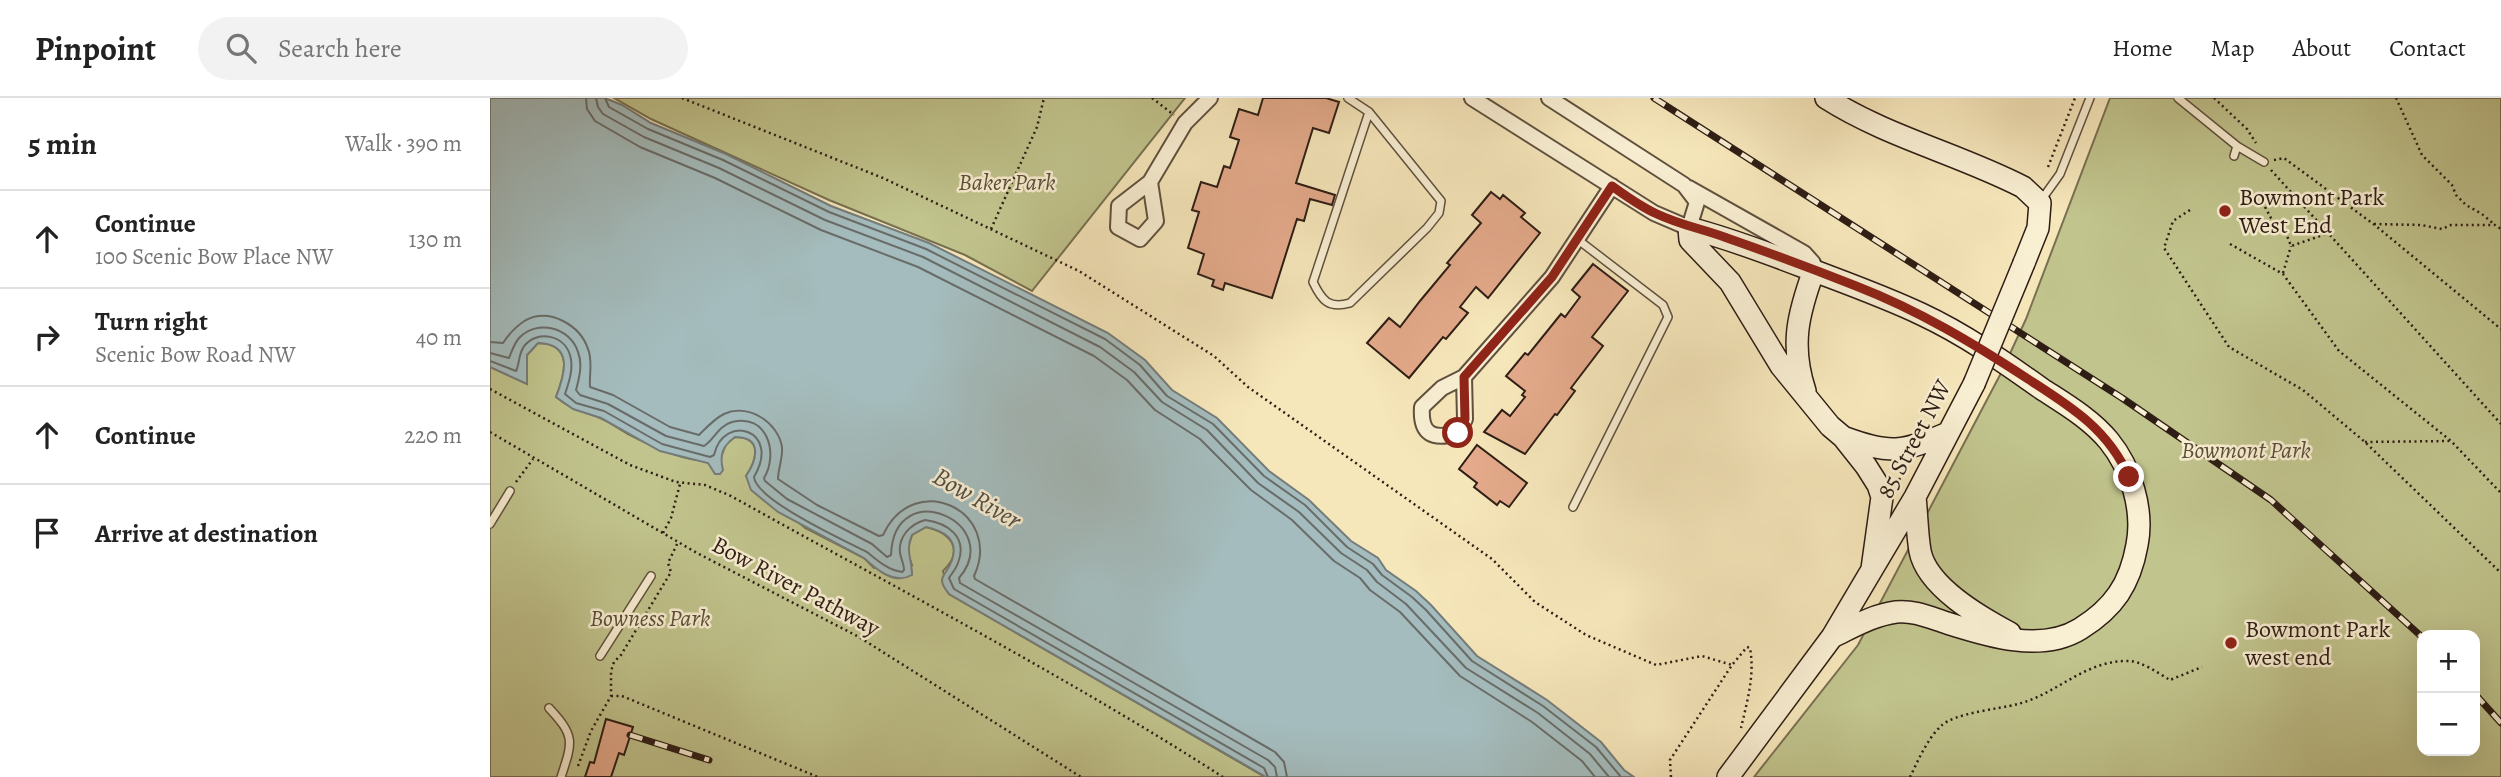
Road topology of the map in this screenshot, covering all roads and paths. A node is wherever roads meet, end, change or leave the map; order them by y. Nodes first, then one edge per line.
1 (682, 98) edge
2 (1044, 98) edge
3 (1152, 98) edge
4 (1210, 98) edge
5 (1348, 98) edge
6 (1472, 98) edge
7 (1549, 98) edge
8 (1826, 98) edge
9 (2075, 98) edge
10 (2090, 98) edge
11 (2178, 98) edge
12 (2214, 98) edge
13 (2396, 98) edge
14 (1368, 112) junction
15 (1185, 123) junction
16 (2237, 146) junction
17 (2234, 156) dead end
18 (2264, 162) junction
19 (2048, 167) dead end
20 (1150, 182) dead end
21 (1684, 185) junction
22 (1612, 186) junction
23 (2040, 203) junction
24 (2265, 207) dead end
25 (2190, 210) dead end
26 (2374, 224) junction
27 (2495, 225) junction
28 (1689, 228) junction
29 (991, 229) junction
30 (2501, 229) edge
31 (2327, 234) junction
32 (1577, 239) junction
33 (2230, 244) dead end
34 (2291, 246) junction
35 (1814, 271) junction
36 (2283, 274) junction
37 (2501, 329) edge
38 (1464, 377) dead end
39 (490, 388) edge
40 (1808, 398) junction
41 (2501, 424) edge
42 (490, 432) edge
43 (1948, 433) junction
44 (1843, 437) junction
45 (2451, 441) junction
46 (2365, 442) junction
47 (533, 459) junction
48 (1906, 463) dead end
49 (680, 482) junction
50 (510, 491) joint
51 (2501, 493) edge
52 (1893, 495) dead end
53 (1915, 497) junction
54 (1573, 507) dead end
55 (490, 524) edge
56 (663, 533) junction
57 (678, 542) junction
58 (1872, 569) junction
59 (2501, 573) edge
60 (651, 576) dead end
61 (1832, 637) junction
62 (2021, 639) junction
63 (600, 656) dead end
64 (1732, 665) junction
65 (2202, 667) dead end
66 (611, 696) junction
67 (549, 708) dead end
68 (1740, 734) dead end
69 (561, 777) edge
70 (574, 777) edge
71 (818, 777) edge
72 (1081, 777) edge
73 (1223, 777) edge
74 (1671, 777) edge
75 (1728, 777) edge
76 (1910, 777) edge

1 - 29 path
2 - 29 path
3 - 15 path
4 - 15 street
5 - 14 lane
6 - 22 street
7 - 21 street
8 - 23 street
9 - 19 path
10 - 23 lane, 85 Street NW
11 - 16 lane
12 - 18 path
13 - 27 path
14 - 14 lane
15 - 20 street
16 - 17 lane
16 - 18 lane
18 - 26 path
18 - 31 path
21 - 28 street
21 - 35 street
22 - 28 street
22 - 32 street
23 - 43 street, 85 Street NW, bridge
24 - 34 path
25 - 46 path
26 - 27 path
26 - 37 path
27 - 30 path
28 - 35 street
28 - 40 street
29 - 64 path
31 - 34 path
31 - 41 path
32 - 38 street
32 - 54 lane
33 - 36 path
34 - 36 path
35 - 40 street
35 - 62 street
36 - 45 path
39 - 49 path
40 - 44 street
42 - 47 path, Bow River Pathway
43 - 44 street
43 - 53 street, 85 Street NW
44 - 58 street
45 - 46 path
45 - 51 path
46 - 59 path
47 - 50 path
47 - 56 path, Bow River Pathway
48 - 52 path
49 - 56 path
49 - 73 path
50 - 55 lane
53 - 58 street, 85 Street NW
53 - 62 street
56 - 57 path, Bow River Pathway
57 - 66 path
57 - 72 path, Bow River Pathway
58 - 61 street, 85 Street NW
60 - 63 lane
61 - 62 street
61 - 75 street, 85 Street NW
64 - 68 path
64 - 74 path
65 - 76 path
66 - 70 path
66 - 71 path
67 - 69 lane

